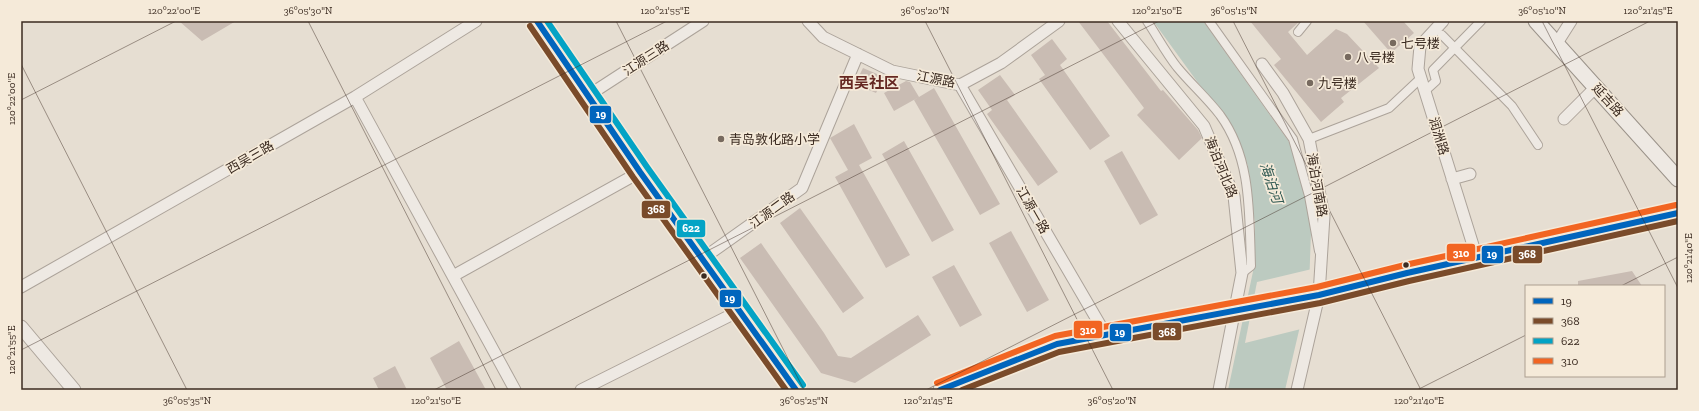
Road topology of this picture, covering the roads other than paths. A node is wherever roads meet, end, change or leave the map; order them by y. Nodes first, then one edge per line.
1 (476, 21) edge
2 (537, 21) edge
3 (702, 21) edge
4 (808, 21) edge
5 (1059, 21) edge
6 (1118, 21) edge
7 (1147, 21) edge
8 (1209, 21) edge
9 (1306, 21) edge
10 (1443, 21) edge
11 (1481, 21) edge
12 (1536, 21) edge
13 (1572, 21) edge
14 (1298, 32) dead end
15 (1442, 35) dead end
16 (1557, 42) junction
17 (1454, 47) junction
18 (858, 54) junction
19 (1262, 64) dead end
20 (1421, 78) junction
21 (960, 85) junction
22 (1596, 87) junction
23 (1425, 91) junction
24 (590, 95) junction
25 (355, 97) junction
26 (1564, 119) dead end
27 (1309, 139) junction
28 (1538, 145) dead end
29 (640, 172) junction
30 (1470, 174) dead end
31 (1452, 179) junction
32 (1678, 179) edge
33 (1678, 213) edge
34 (1477, 258) junction
35 (702, 259) junction
36 (1321, 264) junction
37 (1242, 273) junction
38 (453, 276) junction
39 (21, 287) edge
40 (1319, 295) junction
41 (739, 311) junction
42 (1234, 312) junction
43 (21, 327) edge
44 (1106, 335) junction
45 (74, 390) edge
46 (515, 390) edge
47 (581, 390) edge
48 (796, 390) edge
49 (940, 390) edge
50 (1219, 390) edge
51 (1297, 390) edge

1 - 25 street, 西吴三路
2 - 24 street
3 - 24 street, 江源三路
4 - 18 street, 江源路
5 - 21 street, 江源路
6 - 37 street, 海泊河北路
7 - 37 street
8 - 36 street
9 - 14 street
10 - 20 street, 润洲路
11 - 17 street
12 - 16 main road, 延吉路
13 - 16 street
15 - 17 street
16 - 22 main road, 延吉路
17 - 23 street
17 - 28 street
18 - 21 street, 江源路
18 - 35 street, 江源二路
19 - 27 street, 海泊河南路
20 - 23 street, 润洲路
20 - 27 street
21 - 44 street, 江源一路
22 - 26 street
22 - 32 main road, 延吉路
23 - 31 street, 润洲路
24 - 29 street
25 - 38 street
25 - 39 street, 西吴三路
27 - 36 street, 海泊河南路
29 - 35 street
29 - 38 street
30 - 31 street
31 - 34 street, 润洲路
33 - 34 street
34 - 40 street
35 - 41 street
36 - 40 street, 海泊河南路
37 - 42 street, 海泊河北路
38 - 46 street
40 - 42 street
40 - 51 street, 海泊河南路
41 - 47 street
41 - 48 street
42 - 44 street
42 - 50 street, 海泊河北路
43 - 45 street
44 - 49 street

